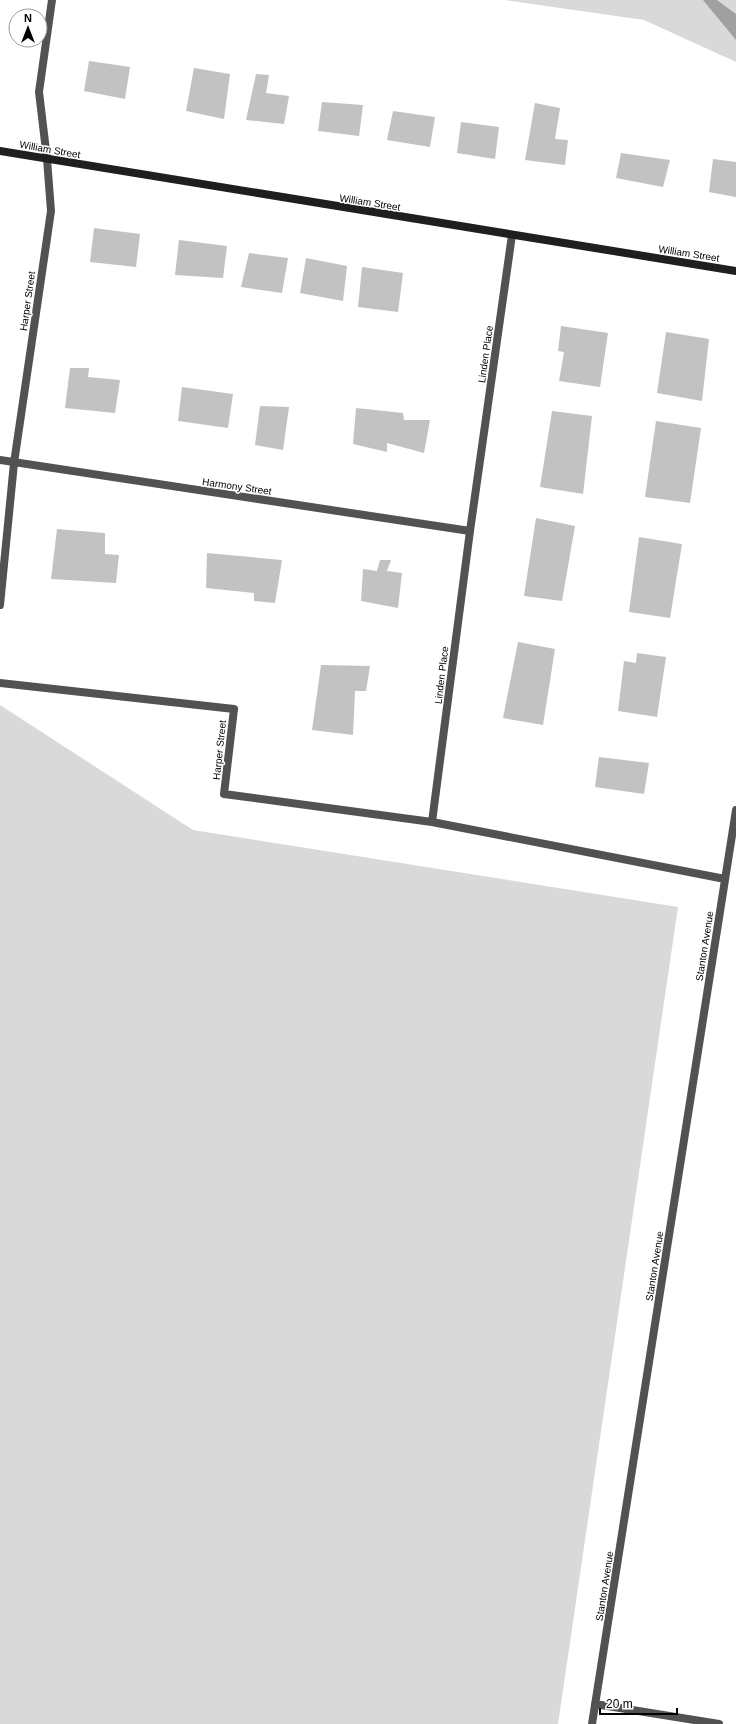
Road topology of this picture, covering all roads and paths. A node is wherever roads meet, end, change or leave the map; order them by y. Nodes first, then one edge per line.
1 (52, 0) edge
2 (0, 151) edge
3 (47, 159) junction
4 (512, 235) junction
5 (736, 271) edge
6 (0, 460) edge
7 (14, 463) junction
8 (470, 531) junction
9 (0, 605) edge
10 (0, 683) edge
11 (736, 810) edge
12 (432, 822) junction
13 (725, 879) junction
14 (595, 1704) junction
15 (592, 1724) edge
16 (719, 1724) edge

1 - 3 street, Harper Street
2 - 3 main road, William Street
3 - 4 main road, William Street
3 - 7 street, Harper Street
4 - 5 main road, William Street
4 - 8 street, Linden Place
6 - 7 street, Harmony Street
7 - 8 street, Harmony Street
7 - 9 street, Harper Street
8 - 12 street, Linden Place
10 - 12 street, Harper Street
11 - 13 street, Stanton Avenue
12 - 13 street
13 - 14 street, Stanton Avenue
14 - 15 street, Stanton Avenue
14 - 16 street

